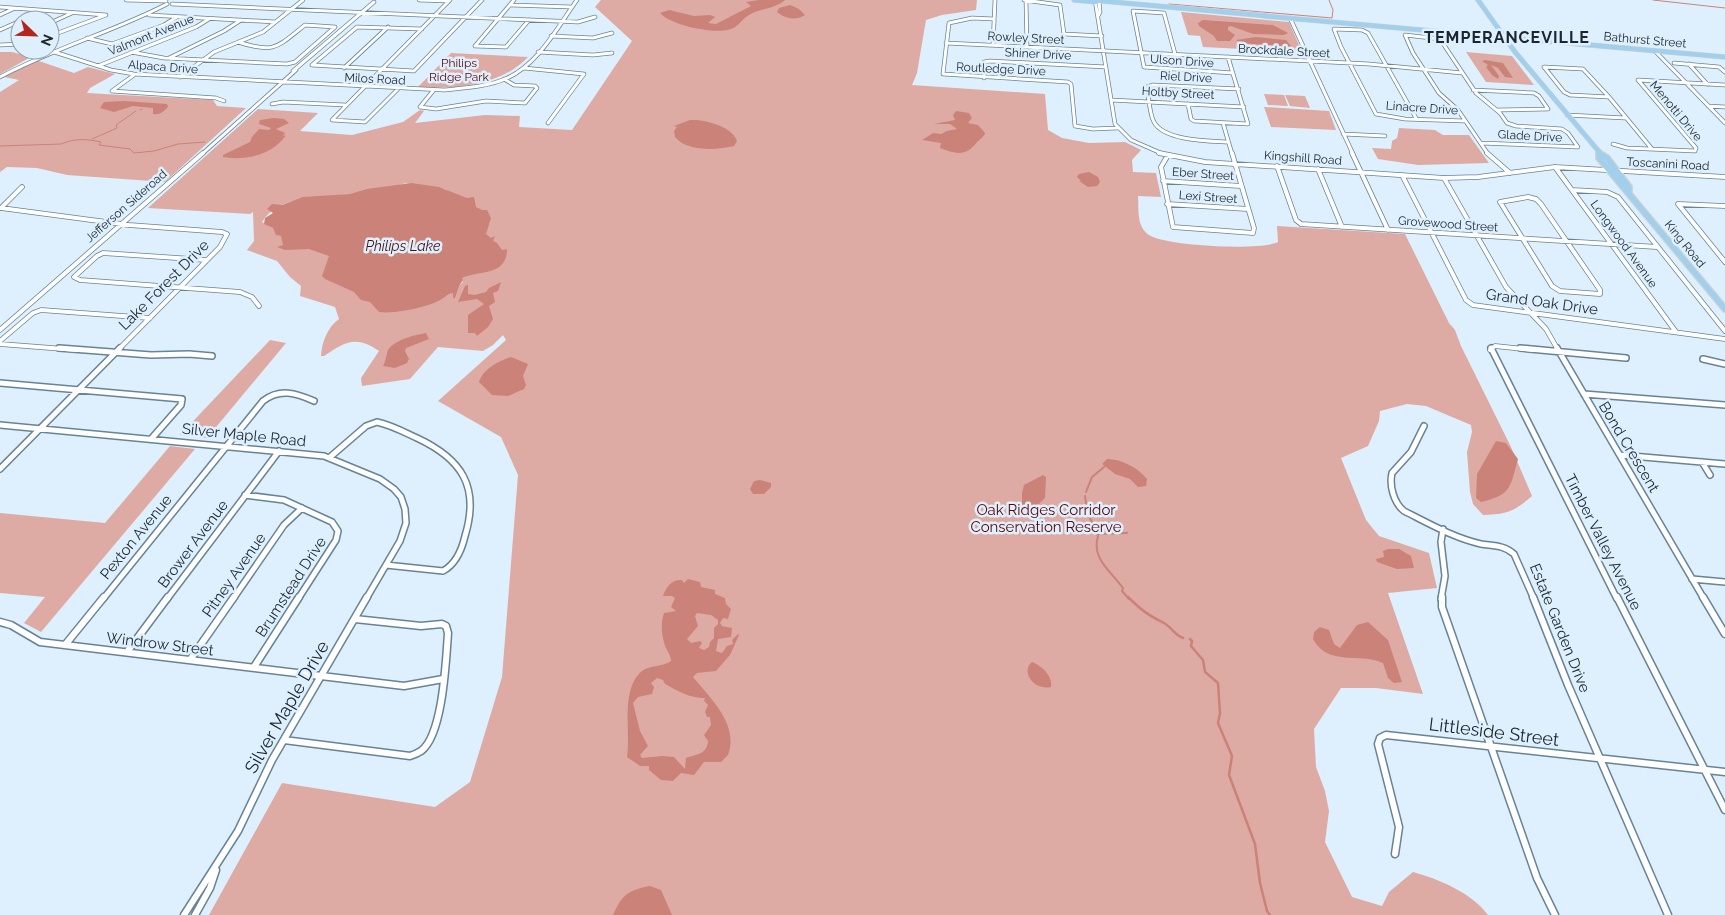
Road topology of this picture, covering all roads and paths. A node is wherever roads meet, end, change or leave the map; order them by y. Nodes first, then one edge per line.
1 (126, 0) edge
2 (304, 0) edge
3 (419, 0) edge
4 (482, 0) edge
5 (514, 0) edge
6 (576, 0) edge
7 (995, 0) edge
8 (1025, 0) edge
9 (1074, 0) edge
10 (1478, 0) edge
11 (170, 1) edge
12 (375, 1) edge
13 (450, 1) edge
14 (1096, 1) edge
15 (511, 5) junction
16 (0, 7) edge
17 (293, 8) junction
18 (571, 8) junction
19 (13, 9) junction
20 (43, 10) edge
21 (60, 11) edge
22 (361, 11) junction
23 (75, 12) junction
24 (366, 12) junction
25 (148, 14) junction
26 (0, 15) edge
27 (436, 15) junction
28 (467, 16) junction
29 (177, 17) junction
30 (595, 17) dead end
31 (499, 18) junction
32 (60, 19) edge
33 (210, 19) junction
34 (994, 19) junction
35 (1293, 19) junction
36 (241, 20) junction
37 (530, 20) junction
38 (562, 21) junction
39 (275, 22) junction
40 (350, 22) junction
41 (388, 28) junction
42 (422, 29) junction
43 (60, 33) edge
44 (612, 34) dead end
45 (551, 36) junction
46 (1102, 36) junction
47 (1506, 37) junction
48 (87, 38) junction
49 (238, 42) junction
50 (946, 43) junction
51 (993, 45) junction
52 (60, 47) edge
53 (1027, 47) junction
54 (1104, 51) junction
55 (1654, 51) junction
56 (132, 52) junction
57 (538, 52) junction
58 (1140, 53) junction
59 (60, 54) edge
60 (612, 54) dead end
61 (1175, 54) junction
62 (1228, 57) junction
63 (1725, 58) edge
64 (169, 59) junction
65 (33, 60) edge
66 (202, 60) junction
67 (1312, 61) junction
68 (1714, 62) dead end
69 (1349, 63) junction
70 (1674, 63) dead end
71 (1689, 64) junction
72 (1385, 65) junction
73 (97, 66) junction
74 (1106, 66) junction
75 (1719, 67) junction
76 (344, 68) junction
77 (524, 68) junction
78 (1423, 69) junction
79 (381, 70) junction
80 (1725, 72) edge
81 (1233, 73) junction
82 (1462, 73) junction
83 (134, 74) junction
84 (0, 77) edge
85 (180, 77) junction
86 (984, 78) junction
87 (504, 79) junction
88 (282, 82) junction
89 (1686, 83) junction
90 (1707, 84) junction
91 (1725, 85) edge
92 (364, 87) junction
93 (398, 89) junction
94 (1239, 90) junction
95 (1473, 90) junction
96 (433, 91) junction
97 (1609, 97) junction
98 (1111, 100) junction
99 (224, 101) dead end
100 (1150, 102) junction
101 (272, 104) dead end
102 (1188, 104) junction
103 (345, 105) junction
104 (1708, 106) junction
105 (1244, 107) junction
106 (1725, 107) edge
107 (1496, 110) junction
108 (1567, 115) junction
109 (1416, 118) junction
110 (1625, 118) junction
111 (1465, 121) junction
112 (548, 123) dead end
113 (1223, 123) junction
114 (1725, 123) edge
115 (1117, 128) junction
116 (1343, 134) junction
117 (1386, 136) dead end
118 (1228, 142) junction
119 (1481, 143) junction
120 (1613, 144) dead end
121 (1652, 149) junction
122 (1599, 153) junction
123 (1168, 155) junction
124 (1235, 164) junction
125 (1277, 166) junction
126 (1555, 167) junction
127 (1318, 169) junction
128 (1610, 171) junction
129 (1617, 171) junction
130 (1361, 172) junction
131 (1510, 173) junction
132 (1402, 175) junction
133 (1444, 178) junction
134 (1725, 178) edge
135 (1163, 181) junction
136 (1241, 186) junction
137 (22, 187) dead end
138 (1572, 190) junction
139 (1629, 192) junction
140 (1167, 204) junction
141 (1725, 206) edge
142 (0, 208) edge
143 (1248, 209) junction
144 (120, 224) junction
145 (1342, 227) junction
146 (1388, 230) junction
147 (1432, 233) junction
148 (1476, 235) junction
149 (1522, 238) junction
150 (1566, 241) junction
151 (1612, 244) junction
152 (1657, 247) junction
153 (1719, 254) junction
154 (1725, 255) edge
155 (207, 260) junction
156 (1725, 262) edge
157 (180, 287) junction
158 (259, 306) dead end
159 (1725, 309) edge
160 (1533, 313) junction
161 (150, 318) junction
162 (0, 330) edge
163 (1725, 331) edge
164 (1676, 333) junction
165 (1725, 339) edge
166 (0, 342) edge
167 (1559, 350) junction
168 (115, 353) junction
169 (212, 356) dead end
170 (1626, 358) dead end
171 (1703, 359) dead end
172 (1725, 364) edge
173 (0, 383) edge
174 (79, 390) junction
175 (1584, 394) junction
176 (314, 401) dead end
177 (1725, 405) edge
178 (0, 425) edge
179 (1424, 426) dead end
180 (40, 429) junction
181 (152, 438) junction
182 (226, 446) junction
183 (279, 451) junction
184 (1620, 455) junction
185 (329, 458) junction
186 (1702, 462) junction
187 (1725, 464) edge
188 (0, 469) edge
189 (1710, 475) dead end
190 (245, 496) junction
191 (302, 508) junction
192 (1444, 529) junction
193 (386, 565) junction
194 (1692, 579) junction
195 (1725, 582) edge
196 (355, 619) junction
197 (0, 622) edge
198 (1725, 634) edge
199 (65, 645) junction
200 (127, 652) junction
201 (190, 660) junction
202 (254, 667) junction
203 (322, 676) junction
204 (442, 679) junction
205 (284, 740) junction
206 (1491, 747) junction
207 (1600, 759) junction
208 (1704, 769) junction
209 (1725, 772) edge
210 (1725, 810) edge
211 (1396, 854) dead end
212 (217, 866) junction
213 (184, 915) edge
214 (195, 915) edge
215 (1555, 915) edge
216 (1668, 915) edge

1 - 11 street
2 - 17 street
3 - 13 street
4 - 28 street
5 - 15 street
6 - 18 street, Milos Road
7 - 34 street
8 - 46 street
8 - 53 street
9 - 14 main road, Bathurst Street
10 - 47 main road, King Road
11 - 17 street
11 - 25 street
12 - 22 street, Jefferson Sideroad
12 - 24 street, Jefferson Sideroad
13 - 27 street
14 - 35 main road, Bathurst Street
14 - 46 street
15 - 18 street
15 - 31 street
16 - 19 street
17 - 22 street
17 - 39 street
18 - 38 street, Milos Road
19 - 20 street
19 - 26 street
21 - 23 street
22 - 24 street
22 - 40 street, Jefferson Sideroad
23 - 32 street
23 - 43 street
24 - 27 street
24 - 40 street, Jefferson Sideroad
25 - 29 street
25 - 48 street
27 - 28 street
27 - 42 street
28 - 31 street
28 - 79 street
29 - 33 street
29 - 48 street
30 - 38 street
31 - 37 street
31 - 37 street
33 - 36 street
33 - 56 street, Valmont Avenue
34 - 50 street, Routledge Drive
34 - 51 street
35 - 47 main road, Bathurst Street
35 - 67 street
36 - 39 street
36 - 64 street
37 - 38 street
38 - 45 street, Milos Road
39 - 49 street
40 - 88 street, Jefferson Sideroad
41 - 42 street
41 - 76 street
41 - 76 street
42 - 79 street
44 - 45 street
45 - 57 street, Milos Road
46 - 54 street
47 - 55 main road, Bathurst Street
47 - 108 main road, King Road
48 - 52 street
49 - 66 street
49 - 66 street
50 - 51 street, Rowley Street
50 - 86 street, Routledge Drive
51 - 53 street, Rowley Street
53 - 54 street, Rowley Street
54 - 58 street, Brockdale Street
54 - 74 street
55 - 63 main road, Bathurst Street
55 - 89 street
56 - 64 street
56 - 73 street, Valmont Avenue
57 - 60 street
57 - 77 street, Milos Road
58 - 61 street, Brockdale Street
58 - 61 street
58 - 81 street, Ulson Drive
59 - 73 street, Alpaca Drive
61 - 62 street, Brockdale Street
62 - 67 street, Brockdale Street
62 - 81 street
64 - 66 street
65 - 84 street
66 - 85 street
67 - 69 street, Brockdale Street
67 - 116 street
68 - 75 street
69 - 72 street, Brockdale Street
69 - 72 street
69 - 109 street, Linacre Drive
70 - 71 street
71 - 75 street
71 - 90 street
72 - 78 street, Brockdale Street
72 - 109 street
73 - 83 street, Alpaca Drive
74 - 86 street, Shiner Drive
74 - 98 street
75 - 80 street
76 - 79 street
77 - 87 street, Milos Road
77 - 112 street
78 - 82 street, Brockdale Street
78 - 82 street
78 - 111 street
79 - 92 street
81 - 94 street
82 - 95 street
83 - 85 street, Alpaca Drive
83 - 99 street
85 - 88 street, Alpaca Drive
86 - 115 street, Routledge Drive
87 - 96 street, Milos Road
87 - 96 street
88 - 92 street, Milos Road
88 - 144 street, Jefferson Sideroad
89 - 90 street
89 - 104 street
89 - 121 street, Menotti Drive
90 - 91 street
92 - 93 street, Milos Road
92 - 103 street
93 - 96 street, Milos Road
93 - 103 street
94 - 100 street, Riel Drive
94 - 105 street
95 - 107 street
95 - 107 street
97 - 97 street
97 - 110 street
98 - 100 street, Holtby Street
98 - 115 street
100 - 102 street, Holtby Street
100 - 118 street
101 - 103 street
102 - 105 street, Holtby Street
102 - 113 street
104 - 106 street
104 - 114 street
105 - 113 street
107 - 119 street, Glade Drive
108 - 110 street
108 - 122 main road, King Road
109 - 111 street, Linacre Drive
110 - 121 street
111 - 119 street
113 - 118 street
115 - 123 street, Kingshill Road
116 - 117 street
116 - 130 street
118 - 124 street
119 - 131 street
120 - 121 street, Menotti Drive
122 - 128 main road, King Road
122 - 129 main road, King Road
123 - 124 street, Kingshill Road
123 - 135 street
124 - 125 street, Kingshill Road
124 - 136 street
125 - 127 street, Kingshill Road
125 - 145 street, Grovewood Street
126 - 128 street, Kingshill Road
126 - 131 street, Kingshill Road
126 - 138 street, Longwood Avenue
127 - 130 street, Kingshill Road
127 - 145 street
128 - 129 street, Toscanini Road
128 - 139 main road, King Road
129 - 134 street, Toscanini Road
129 - 139 main road, King Road
130 - 132 street, Kingshill Road
130 - 146 street
131 - 133 street, Kingshill Road
132 - 133 street, Kingshill Road
132 - 147 street, Grand Oak Drive
133 - 148 street
135 - 136 street, Eber Street
135 - 140 street
136 - 143 street
137 - 142 street
138 - 151 street, Longwood Avenue
138 - 152 street
139 - 159 main road, King Road
140 - 143 street, Lexi Street
140 - 143 street
141 - 153 street
142 - 144 street
144 - 155 street, Lake Forest Drive
144 - 162 street, Jefferson Sideroad
145 - 146 street, Grovewood Street
146 - 147 street, Grovewood Street
147 - 148 street, Grovewood Street
147 - 160 street, Grand Oak Drive
148 - 149 street, Grovewood Street
148 - 160 street
149 - 150 street, Grovewood Street
149 - 150 street
149 - 150 street
150 - 151 street, Grovewood Street
151 - 152 street, Grovewood Street
151 - 164 street, Longwood Avenue
152 - 163 street
153 - 154 street
153 - 156 street
155 - 157 street, Lake Forest Drive
155 - 157 street
157 - 158 street
157 - 161 street, Lake Forest Drive
160 - 164 street, Grand Oak Drive
160 - 167 street
161 - 166 street
161 - 168 street, Lake Forest Drive
164 - 165 street, Grand Oak Drive
166 - 168 street
167 - 170 street
167 - 175 street
167 - 208 street, Timber Valley Avenue
168 - 169 street
168 - 174 street, Lake Forest Drive
171 - 172 street
173 - 174 street
174 - 180 street, Lake Forest Drive
174 - 181 street
175 - 177 street, Bond Crescent
175 - 184 street, Bond Crescent
176 - 182 street, Pexton Avenue
178 - 180 street, Silver Maple Road
179 - 192 street, Estate Garden Drive
180 - 181 street, Silver Maple Road
180 - 188 street, Lake Forest Drive
181 - 182 street, Silver Maple Road
182 - 183 street, Silver Maple Road
182 - 199 street, Pexton Avenue
183 - 185 street, Silver Maple Road
183 - 190 street, Brower Avenue
184 - 186 street
184 - 194 street, Bond Crescent
185 - 193 street, Silver Maple Road
185 - 193 street
186 - 187 street
186 - 189 street
190 - 191 street, Brumstead Drive
190 - 200 street, Brower Avenue
191 - 201 street, Pitney Avenue
191 - 202 street, Brumstead Drive
192 - 206 street
192 - 207 street, Estate Garden Drive
193 - 196 street, Silver Maple Drive
194 - 195 street
194 - 198 street, Bond Crescent
196 - 203 street, Silver Maple Drive
196 - 204 street
197 - 199 street, Windrow Street
199 - 200 street, Windrow Street
200 - 201 street, Windrow Street
201 - 202 street, Windrow Street
202 - 203 street, Windrow Street
203 - 204 street, Windrow Street
203 - 205 street, Silver Maple Drive
204 - 205 street
205 - 212 street, Silver Maple Drive
206 - 207 street, Littleside Street
206 - 211 street, Littleside Street
206 - 215 street
207 - 208 street, Littleside Street
207 - 216 street, Estate Garden Drive
208 - 209 street, Littleside Street
208 - 210 street, Timber Valley Avenue
212 - 213 street, Silver Maple Drive
212 - 214 street, Silver Maple Drive

